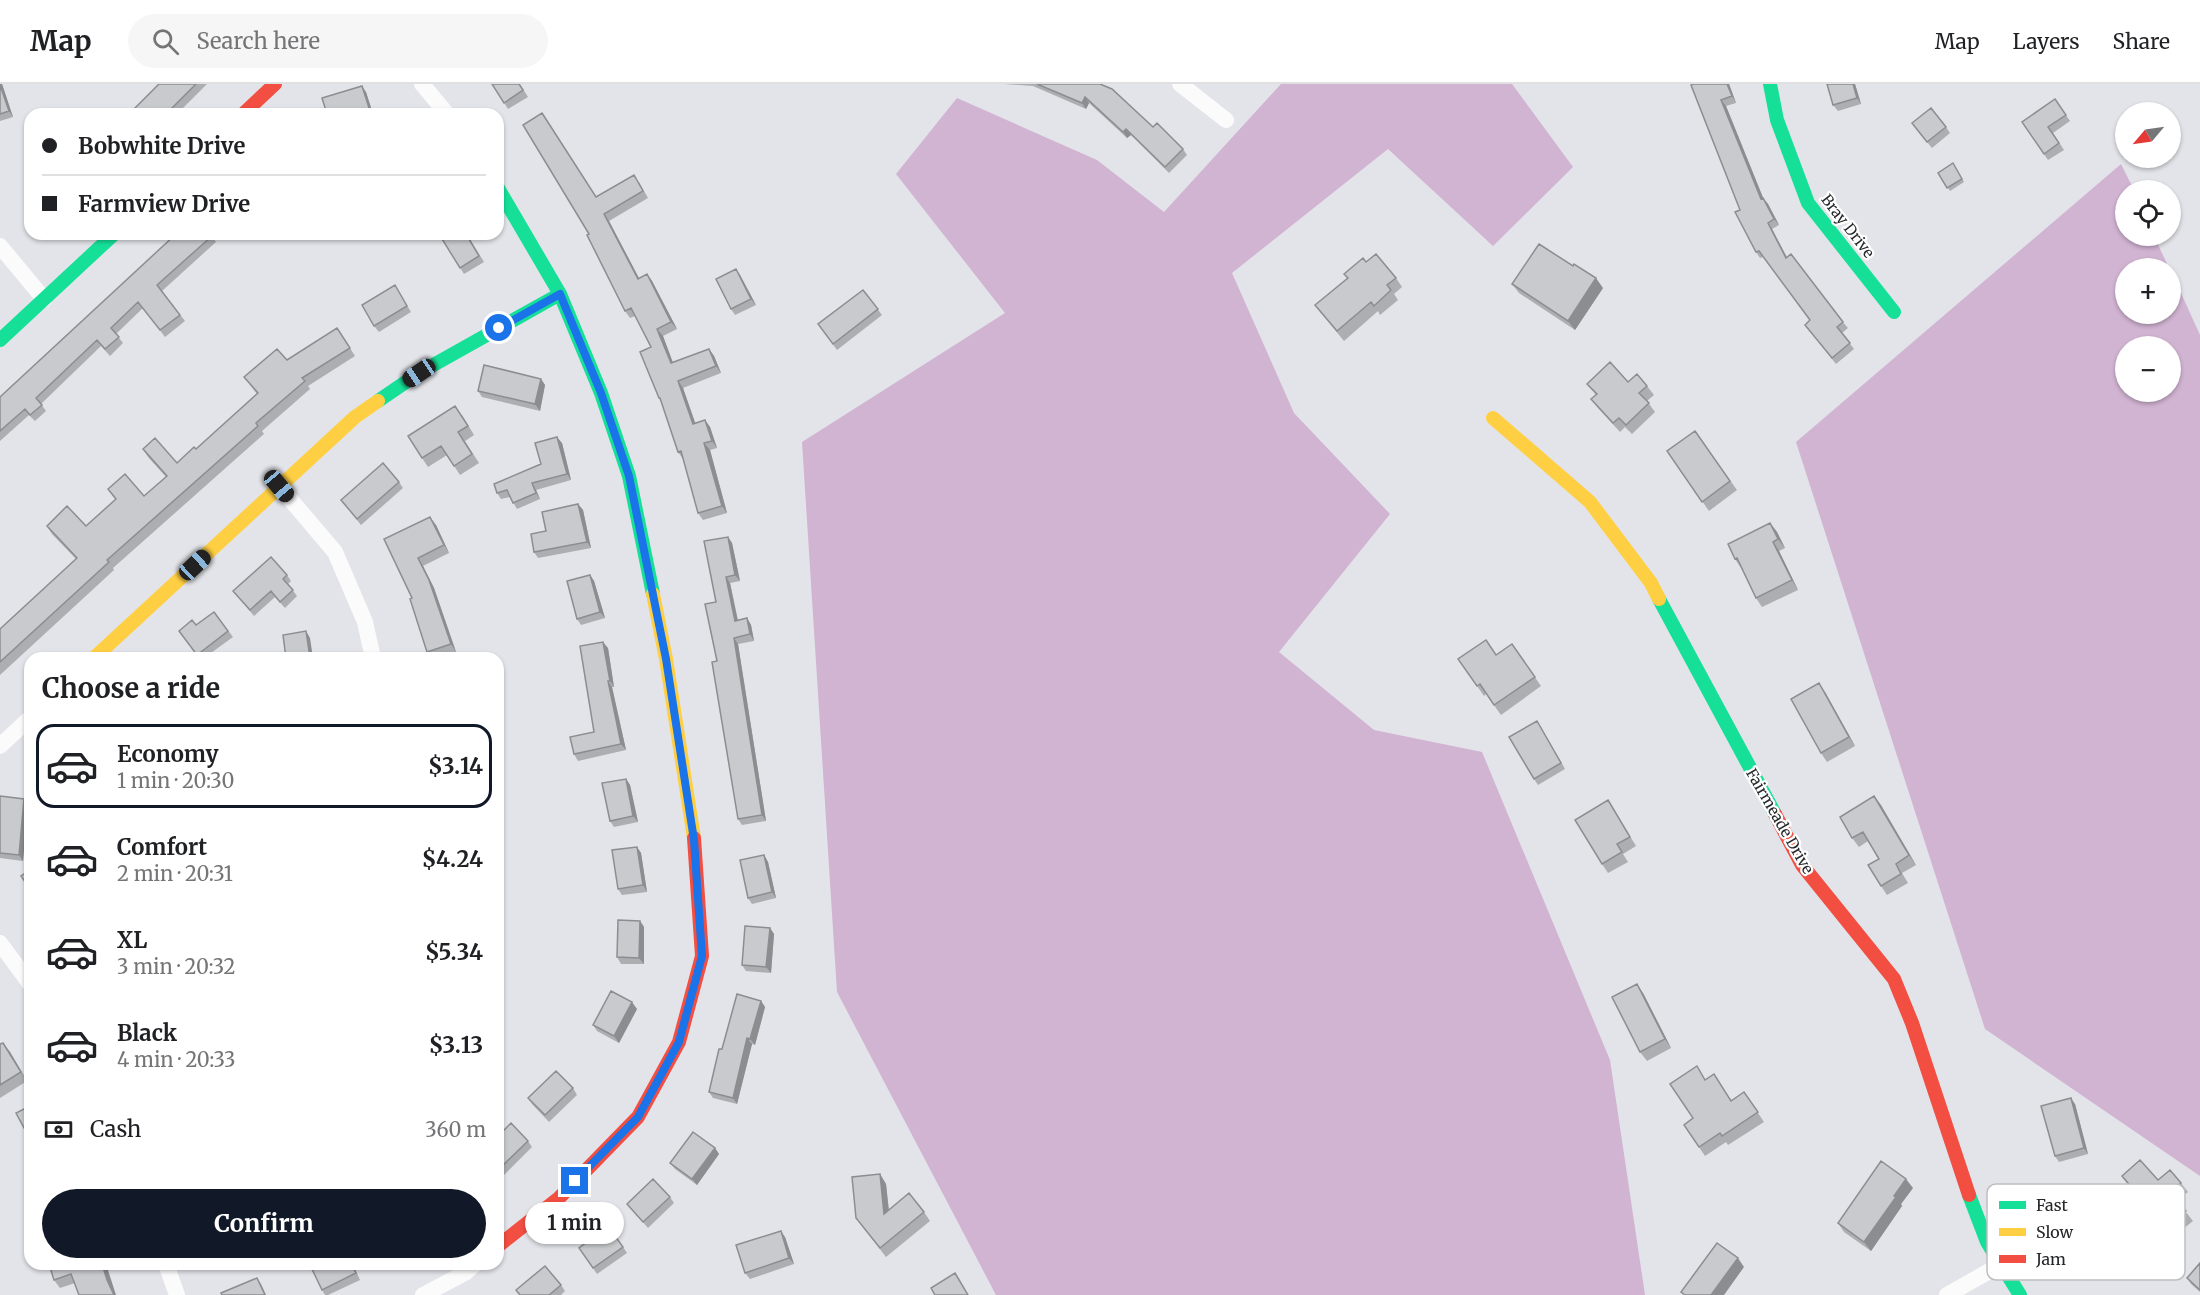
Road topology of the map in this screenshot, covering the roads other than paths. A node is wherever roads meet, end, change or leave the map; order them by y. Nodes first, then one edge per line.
1 (275, 84) edge
2 (422, 84) edge
3 (1180, 84) edge
4 (1770, 84) edge
5 (249, 108) edge
6 (442, 108) edge
7 (1226, 120) dead end
8 (504, 198) edge
9 (108, 240) edge
10 (0, 246) edge
11 (560, 294) junction
12 (44, 299) junction
13 (1894, 312) dead end
14 (0, 340) edge
15 (1493, 418) dead end
16 (279, 486) junction
17 (100, 652) edge
18 (372, 652) edge
19 (24, 724) edge
20 (0, 746) edge
21 (0, 943) edge
22 (24, 976) edge
23 (504, 1241) edge
24 (1987, 1242) edge
25 (168, 1270) edge
26 (468, 1270) edge
27 (1987, 1272) edge
28 (2010, 1280) edge
29 (177, 1295) edge
30 (423, 1295) edge
31 (1947, 1295) edge
32 (2020, 1295) edge

1 - 5 street
2 - 6 street
3 - 7 street
4 - 13 street, Bray Drive
8 - 11 street
9 - 12 street
10 - 12 street
11 - 16 street
11 - 23 street
12 - 14 street
15 - 24 street, Fairmeade Drive
16 - 17 street
16 - 18 street
19 - 20 street
21 - 22 street
25 - 29 street
26 - 30 street
27 - 31 street
28 - 32 street, Fairmeade Drive

